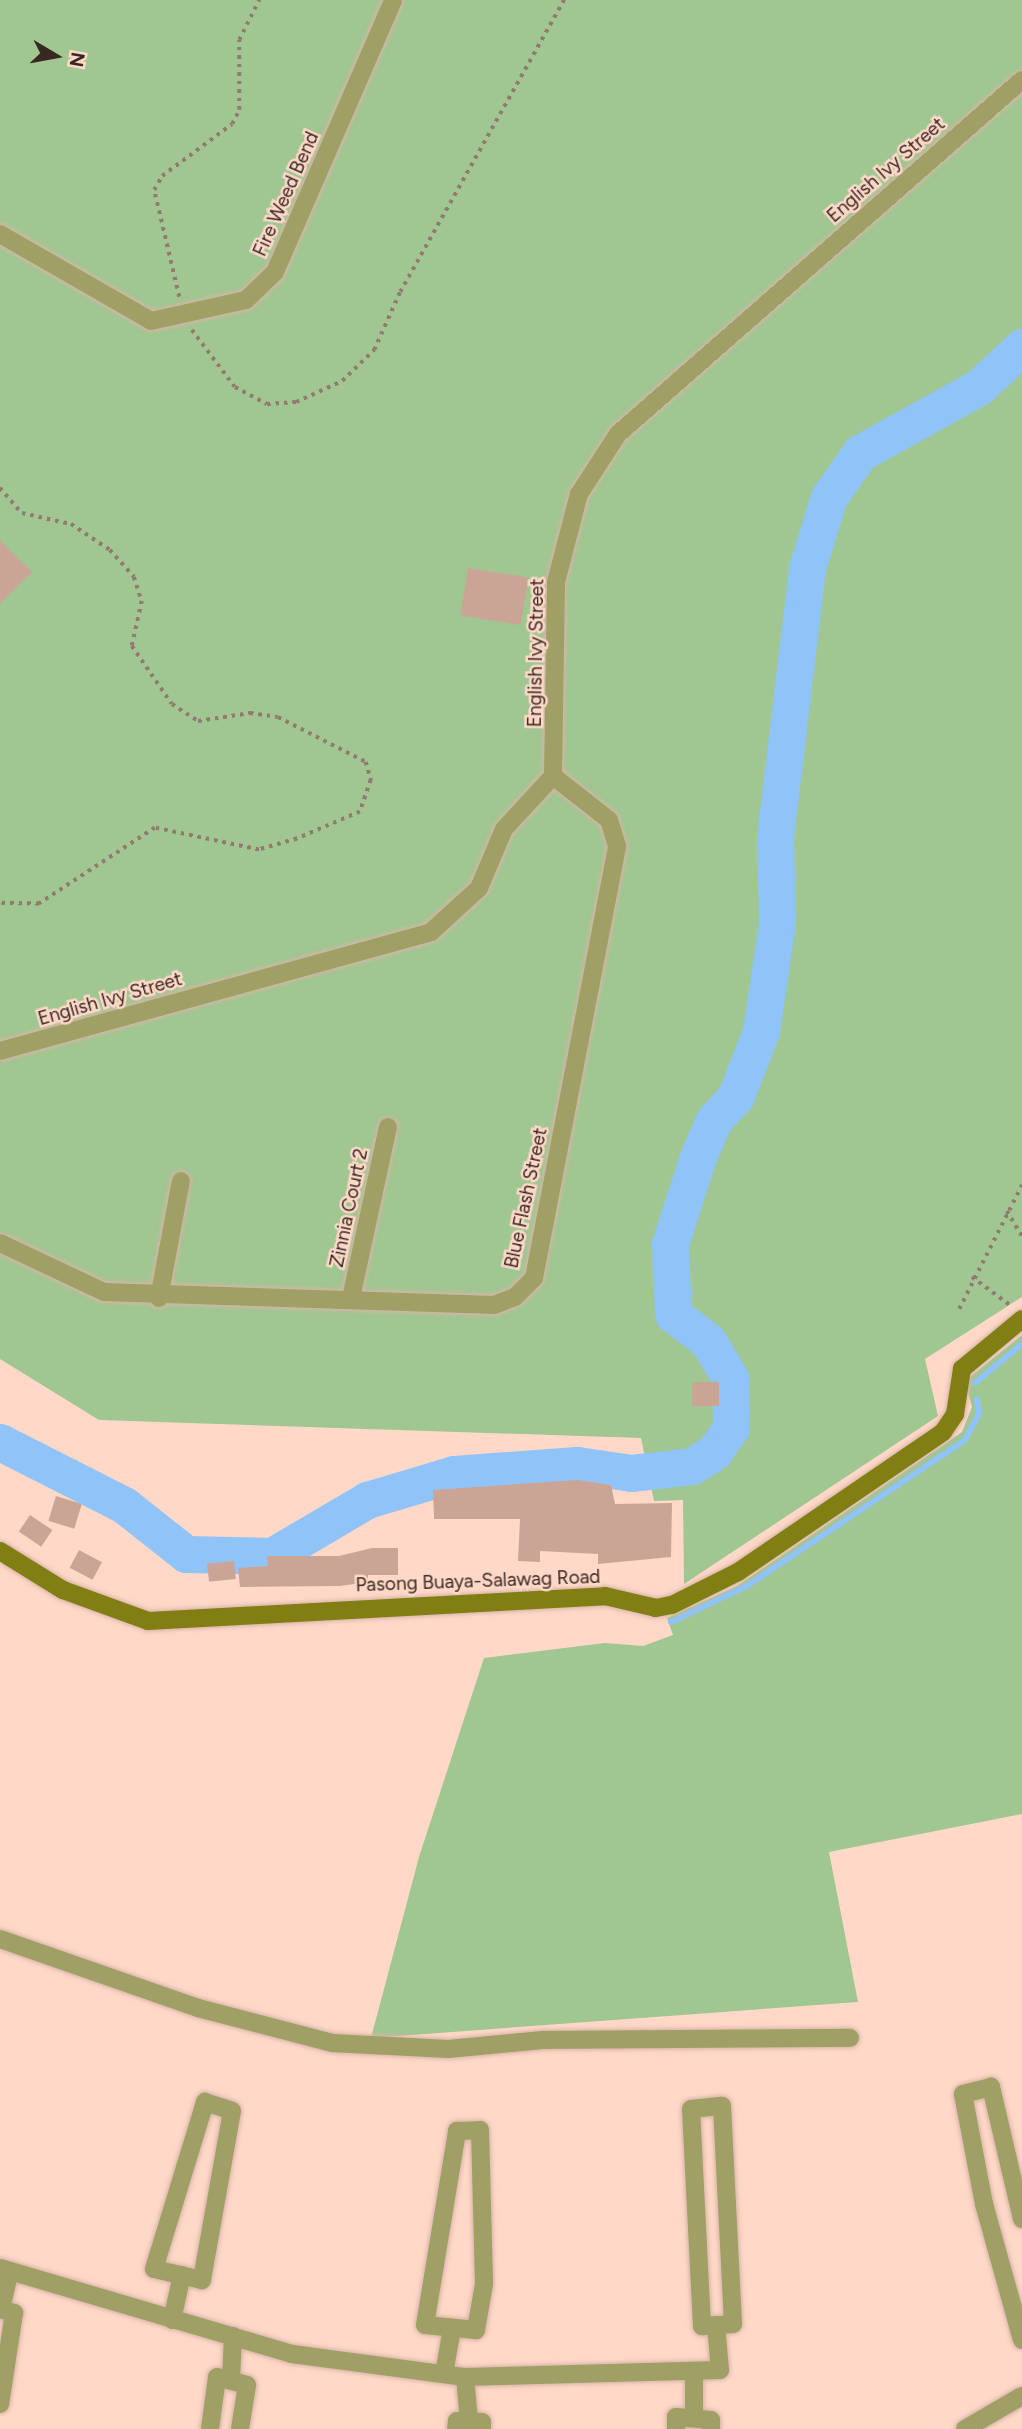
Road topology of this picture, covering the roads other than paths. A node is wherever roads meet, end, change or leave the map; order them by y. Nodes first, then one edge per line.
1 (393, 0) edge
2 (1022, 80) edge
3 (0, 234) edge
4 (553, 776) junction
5 (0, 1051) edge
6 (388, 1126) dead end
7 (181, 1181) dead end
8 (0, 1244) edge
9 (159, 1298) junction
10 (351, 1298) junction
11 (1018, 1314) edge
12 (0, 1551) edge
13 (0, 1939) edge
14 (850, 2038) dead end
15 (1022, 2218) edge
16 (5, 2270) edge
17 (182, 2275) junction
18 (0, 2309) edge
19 (172, 2320) junction
20 (716, 2325) junction
21 (452, 2328) junction
22 (233, 2336) junction
23 (1022, 2340) edge
24 (694, 2373) junction
25 (444, 2374) junction
26 (465, 2377) junction
27 (231, 2381) junction
28 (1022, 2396) edge
29 (0, 2404) edge
30 (694, 2418) junction
31 (469, 2426) edge
32 (210, 2429) edge
33 (240, 2429) edge
34 (676, 2429) edge
35 (711, 2429) edge
36 (965, 2429) edge

1 - 3 street, Fire Weed Bend
2 - 4 street, English Ivy Street
4 - 5 street, English Ivy Street
4 - 10 street, Blue Flash Street
6 - 10 street, Zinnia Court 2
7 - 9 street
8 - 9 street, Blue Flash Street
9 - 10 street, Blue Flash Street
11 - 12 street, Pasong Buaya-Salawag Road
13 - 14 street
15 - 23 street
16 - 18 street
16 - 19 street
17 - 17 street
17 - 19 street
18 - 29 street
19 - 22 street
20 - 20 street
20 - 24 street
21 - 21 street
21 - 25 street
22 - 25 street
22 - 27 street
24 - 26 street
24 - 30 street
25 - 26 street
26 - 31 street
27 - 32 street
27 - 33 street
28 - 36 street
30 - 34 street
30 - 35 street

